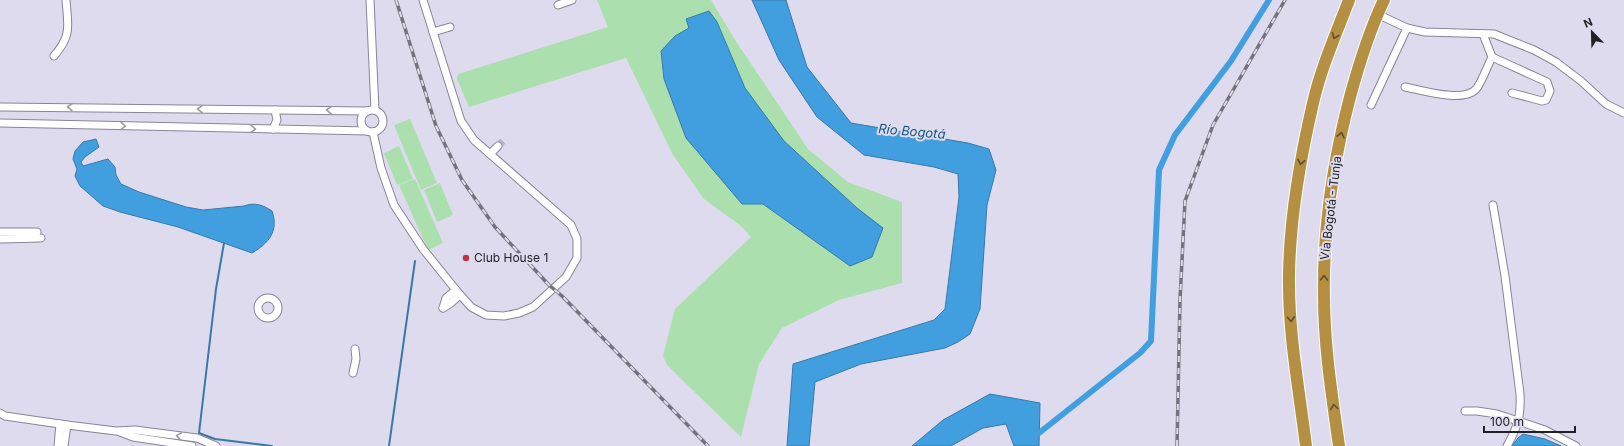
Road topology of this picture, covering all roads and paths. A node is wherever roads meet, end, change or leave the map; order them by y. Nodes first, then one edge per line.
1 (66, 0) edge
2 (370, 0) edge
3 (423, 0) edge
4 (572, 0) edge
5 (1349, 0) edge
6 (1384, 0) edge
7 (558, 5) dead end
8 (1377, 14) junction
9 (450, 27) dead end
10 (1407, 28) junction
11 (433, 32) junction
12 (1483, 34) junction
13 (54, 56) dead end
14 (1492, 57) junction
15 (1405, 87) dead end
16 (1512, 93) dead end
17 (1371, 105) dead end
18 (0, 107) edge
19 (275, 110) junction
20 (372, 111) junction
21 (1622, 113) edge
22 (0, 123) edge
23 (272, 129) junction
24 (370, 132) junction
25 (498, 146) tunnel mouth
26 (490, 154) junction
27 (1493, 206) dead end
28 (0, 232) edge
29 (37, 232) dead end
30 (41, 238) dead end
31 (0, 239) edge
32 (355, 349) dead end
33 (353, 373) dead end
34 (1465, 411) dead end
35 (0, 413) edge
36 (1519, 422) junction
37 (63, 425) junction
38 (116, 431) junction
39 (58, 446) edge
40 (64, 446) edge
41 (192, 446) edge
42 (209, 446) edge
43 (217, 446) edge
44 (1306, 446) edge
45 (1339, 446) edge
46 (1507, 446) edge
47 (1576, 446) edge

1 - 13 street
2 - 20 street
3 - 11 street
4 - 7 street
5 -> 44 highway
6 - 8 highway, Vía Bogotá - Tunja
8 - 10 street
45 -> 8 highway, Vía Bogotá - Tunja
9 - 11 street
10 - 12 street
10 - 17 street
11 - 26 street
12 - 14 street
12 - 21 street
14 - 15 street
14 - 16 street
19 -> 18 street
20 -> 19 street
19 - 23 street
20 - 24 street
20 - 24 street
22 -> 23 street
23 - 24 street
24 - 26 street
25 - 26 street
27 - 36 street
28 - 29 street
30 - 31 street
32 - 33 street
34 - 36 street
35 - 37 street
36 - 46 street
36 - 47 street
37 - 38 street
37 - 39 street
37 - 40 street
38 - 41 street
43 -> 38 street
42 - 43 street

